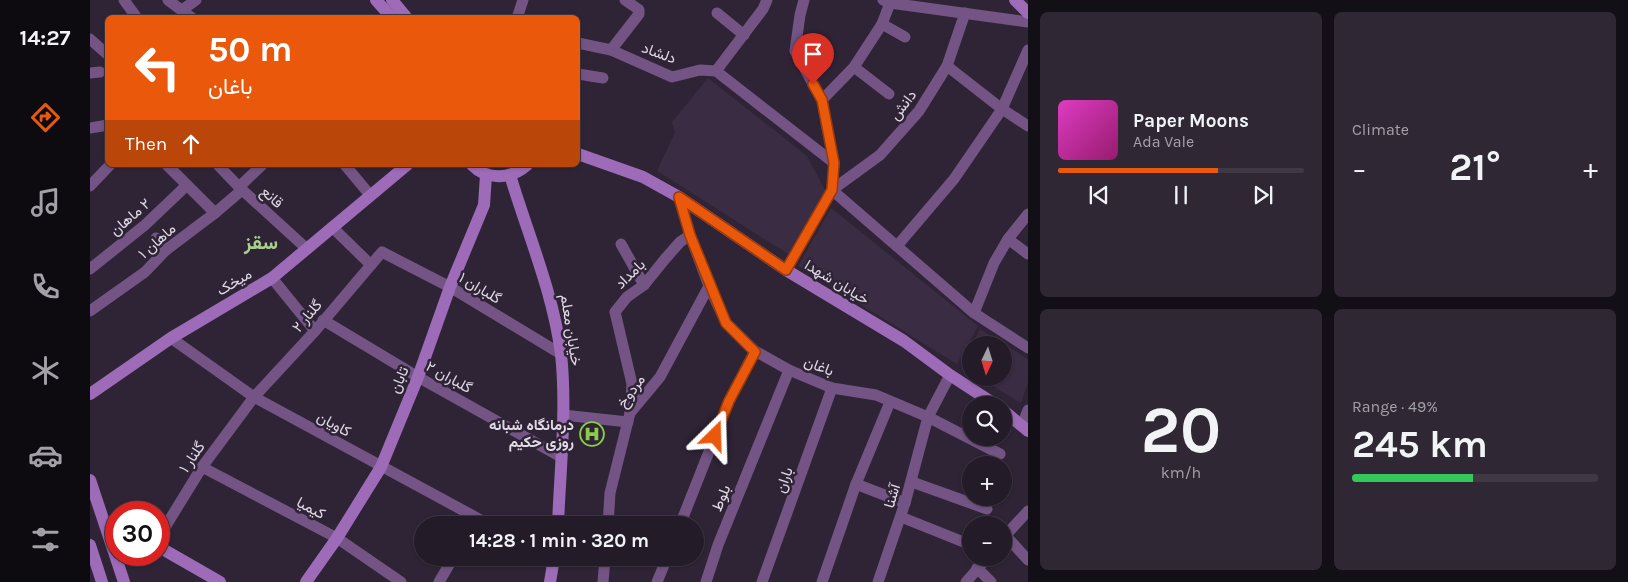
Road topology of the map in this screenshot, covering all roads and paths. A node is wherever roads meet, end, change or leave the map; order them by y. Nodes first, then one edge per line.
1 (124, 0) edge
2 (168, 0) edge
3 (196, 0) edge
4 (376, 0) edge
5 (392, 0) edge
6 (522, 0) edge
7 (625, 0) edge
8 (767, 0) edge
9 (804, 0) edge
10 (1015, 0) edge
11 (887, 1) edge
12 (182, 10) junction
13 (716, 13) dead end
14 (1028, 13) edge
15 (965, 14) junction
16 (135, 15) edge
17 (188, 15) edge
18 (389, 15) edge
19 (404, 15) edge
20 (518, 15) edge
21 (1028, 22) edge
22 (882, 24) junction
23 (744, 35) junction
24 (905, 37) dead end
25 (90, 39) edge
26 (580, 43) edge
27 (611, 50) junction
28 (1028, 50) edge
29 (105, 52) edge
30 (947, 66) junction
31 (854, 67) junction
32 (716, 71) junction
33 (580, 74) edge
34 (602, 78) dead end
35 (889, 94) dead end
36 (822, 100) junction
37 (1002, 109) junction
38 (105, 126) edge
39 (1028, 126) edge
40 (90, 128) edge
41 (580, 155) edge
42 (834, 163) junction
43 (108, 167) edge
44 (169, 167) edge
45 (220, 167) edge
46 (260, 167) edge
47 (347, 167) edge
48 (405, 167) edge
49 (475, 167) edge
50 (525, 167) edge
51 (486, 175) junction
52 (510, 175) junction
53 (187, 185) junction
54 (90, 186) edge
55 (241, 189) junction
56 (832, 190) junction
57 (370, 195) junction
58 (679, 197) junction
59 (214, 213) junction
60 (1028, 214) edge
61 (332, 227) junction
62 (690, 235) junction
63 (156, 238) dead end
64 (1008, 239) junction
65 (621, 244) dead end
66 (897, 246) junction
67 (307, 249) junction
68 (166, 250) junction
69 (382, 252) joint
70 (1028, 254) edge
71 (371, 266) junction
72 (90, 270) edge
73 (786, 270) junction
74 (272, 278) junction
75 (644, 285) junction
76 (709, 286) junction
77 (450, 287) junction
78 (90, 311) edge
79 (974, 313) junction
80 (323, 320) junction
81 (315, 331) junction
82 (171, 338) junction
83 (1028, 348) edge
84 (755, 352) junction
85 (561, 354) junction
86 (789, 370) junction
87 (950, 375) junction
88 (418, 377) junction
89 (832, 388) junction
90 (90, 394) edge
91 (982, 396) edge
92 (254, 397) junction
93 (890, 402) junction
94 (1028, 410) edge
95 (563, 415) junction
96 (629, 417) junction
97 (928, 417) junction
98 (1012, 417) edge
99 (1025, 428) edge
100 (1000, 454) dead end
101 (561, 457) junction
102 (202, 467) junction
103 (381, 467) junction
104 (90, 480) edge
105 (912, 482) junction
106 (856, 484) junction
107 (905, 503) junction
108 (987, 509) dead end
109 (1028, 511) edge
110 (464, 516) edge
111 (558, 516) edge
112 (609, 516) edge
113 (684, 516) edge
114 (901, 516) junction
115 (170, 519) edge
116 (1012, 528) edge
117 (337, 538) junction
118 (962, 541) edge
119 (1012, 544) edge
120 (90, 545) edge
121 (170, 553) edge
122 (1028, 560) edge
123 (448, 566) edge
124 (552, 566) edge
125 (605, 566) edge
126 (664, 566) edge
127 (977, 568) joint
128 (102, 582) edge
129 (124, 582) edge
130 (219, 582) edge
131 (306, 582) edge
132 (401, 582) edge
133 (439, 582) edge
134 (550, 582) edge
135 (603, 582) edge
136 (658, 582) edge
137 (706, 582) edge
138 (762, 582) edge
139 (822, 582) edge
140 (878, 582) edge
141 (966, 582) edge
142 (991, 582) edge

1 - 16 street
2 - 12 street
3 - 12 street
4 - 18 street
5 - 19 street
6 - 20 street
7 - 27 street
8 - 23 street
9 - 36 street
10 - 14 street
11 - 15 street
11 - 22 street
12 - 17 street
13 - 23 street
15 - 21 street
15 - 30 street, دانش
22 - 24 street
22 - 31 street
23 - 32 street
25 - 29 street
26 - 27 street, دلشاد
27 - 32 street, دلشاد
28 - 37 street
30 - 37 street
30 - 56 street, دانش
31 - 35 street
31 - 36 street
32 - 42 street
33 - 34 street
36 - 42 street
37 - 39 street
37 - 66 street
38 - 40 street
41 - 58 street, خیابان شهدا
42 - 56 street
43 - 54 street
44 - 53 street
45 - 55 street, قانع
46 - 55 street, ماهان ۱
47 - 57 street
48 - 57 street, میخک
49 - 51 street
50 - 52 street
51 - 52 street
51 - 77 street, تابان
52 - 85 street, خیابان معلم
53 - 59 street
53 - 72 street, ٢ ماهان
55 - 59 street, ماهان ۱
55 - 67 street, قانع
56 - 66 street
56 - 73 street
57 - 61 street, میخک
58 - 62 street
58 - 73 street, خیابان شهدا
59 - 68 street, ماهان ۱
60 - 64 street
61 - 67 street, میخک
61 - 71 street
62 - 75 street, بامداد
62 - 76 street, باغان
63 - 68 street
64 - 70 street
64 - 79 street
65 - 75 street
66 - 79 street
67 - 74 street, میخک
68 - 78 street, ماهان ۱
69 - 71 street, گلنار ۲
69 - 77 street, گلباران ۱
71 - 80 street, گلنار ۲
73 - 87 street, خیابان شهدا
74 - 81 street
74 - 82 street, میخک
75 - 96 street, بامداد
76 - 84 street, باغان
76 - 96 street, مردوخ
77 - 85 street, گلباران ۱
77 - 88 street, تابان
79 - 83 street
80 - 81 street, گلنار ۲
80 - 88 street, گلباران ۲
81 - 92 street, گلنار ۲
82 - 90 street, میخک
82 - 92 street, کاویان
84 - 86 street, باغان
84 - 113 street
85 - 95 street, خیابان معلم
86 - 89 street, باغان
86 - 137 street, بلوط
87 - 91 street, خیابان شهدا
87 - 97 street, آشنا
88 - 101 street, گلباران ۲
88 - 103 street, تابان
89 - 93 street, باغان
89 - 138 street, باران
92 - 102 street, گلنار ۱
92 - 103 street, کاویان
93 - 97 street, باغان
93 - 106 street
94 - 99 street
95 - 96 street
95 - 101 street, خیابان معلم
96 - 112 street, مردوخ
97 - 100 street, باغان
97 - 105 street, آشنا
98 - 99 street
101 - 111 street, خیابان معلم
102 - 115 street, گلنار ۱
102 - 117 street, کیمیا
103 - 110 street, کاویان
103 - 117 street, تابان
104 - 129 street
105 - 107 street, آشنا
105 - 108 street
106 - 107 street
106 - 139 street
107 - 114 street, آشنا
109 - 116 street
114 - 118 street
114 - 140 street, آشنا
117 - 131 street, تابان
117 - 132 street, کیمیا
119 - 122 street
120 - 128 street
121 - 130 street
123 - 133 street
124 - 134 street
125 - 135 street
126 - 136 street
127 - 141 street
127 - 142 street

